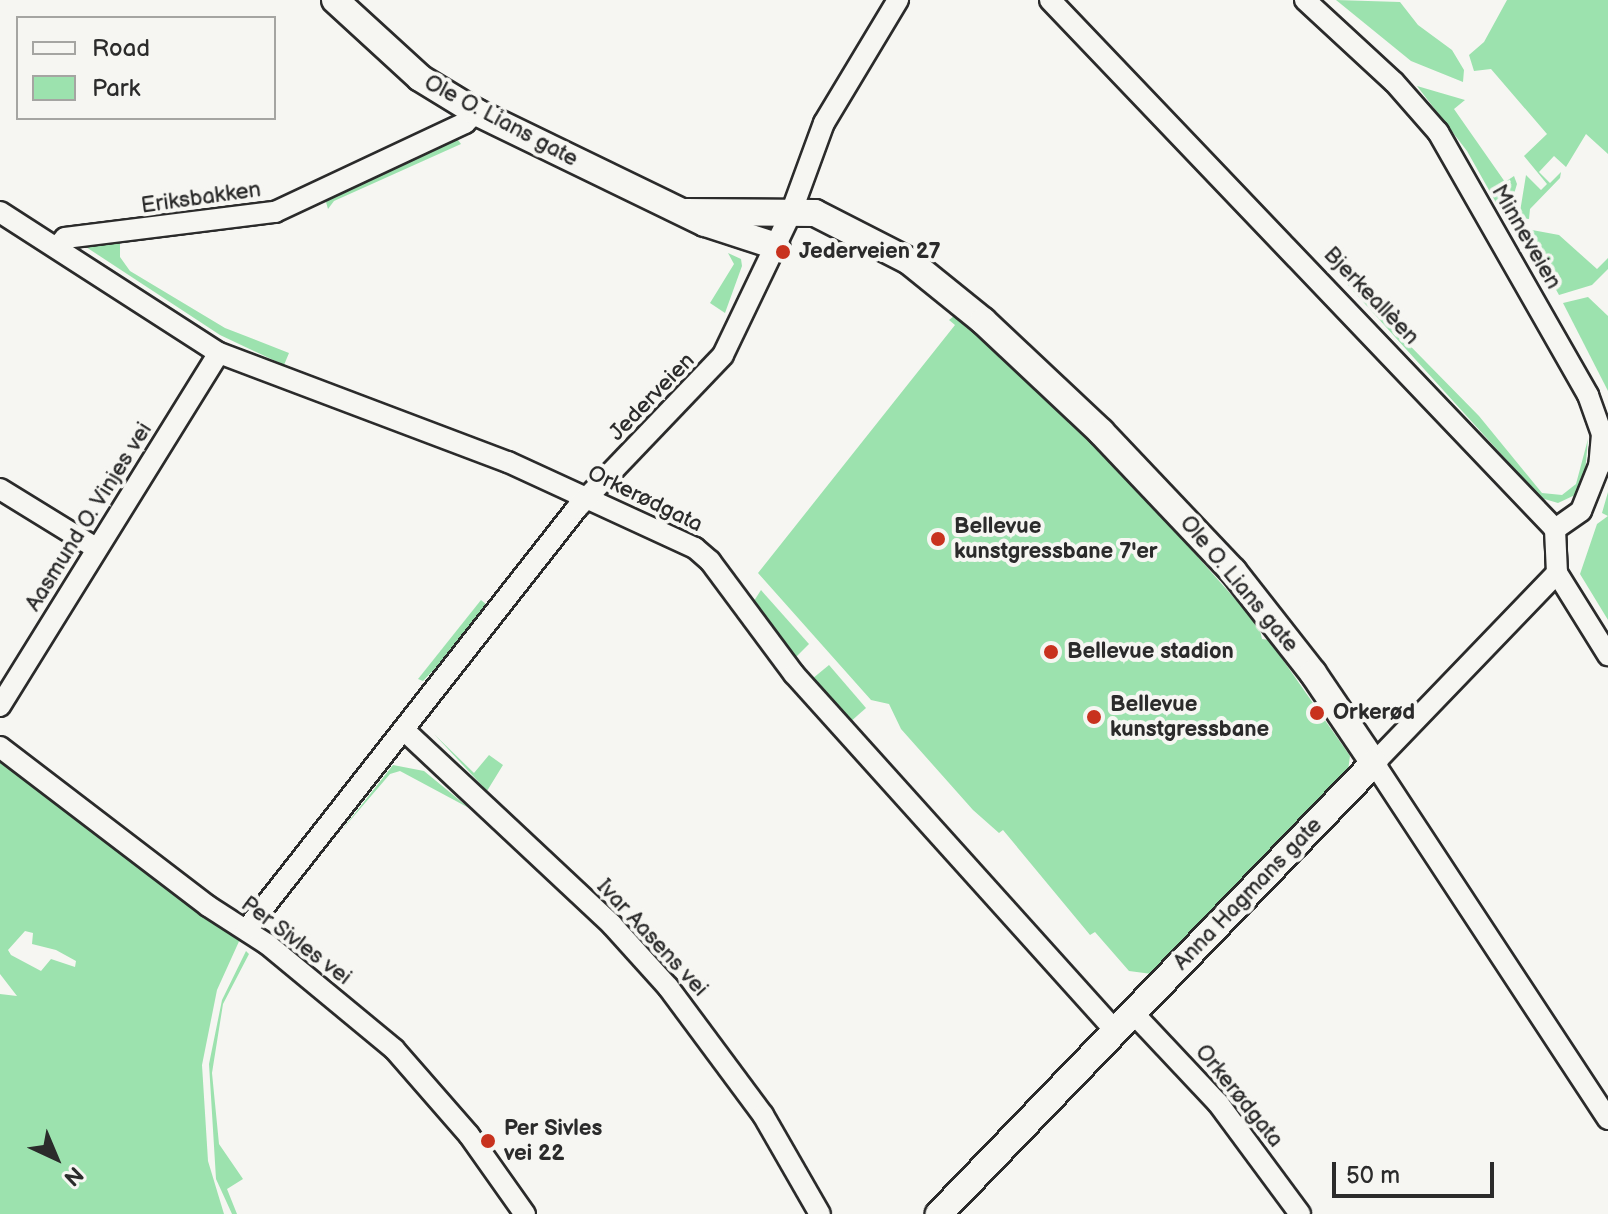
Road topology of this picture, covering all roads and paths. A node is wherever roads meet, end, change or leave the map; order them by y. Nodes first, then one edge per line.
1 (335, 0) edge
2 (898, 0) edge
3 (1050, 0) edge
4 (1305, 0) edge
5 (476, 112) junction
6 (0, 212) edge
7 (686, 212) junction
8 (791, 213) junction
9 (776, 246) junction
10 (57, 247) junction
11 (219, 353) junction
12 (0, 489) edge
13 (591, 497) junction
14 (1555, 529) junction
15 (96, 548) junction
16 (1557, 573) junction
17 (1608, 655) edge
18 (0, 706) edge
19 (405, 731) junction
20 (0, 747) edge
21 (1374, 763) junction
22 (246, 930) junction
23 (1125, 1023) junction
24 (1608, 1119) edge
25 (1289, 1210) edge
26 (525, 1214) edge
27 (820, 1214) edge
28 (939, 1214) edge

1 - 5 street, Ole O. Lians gate
2 - 8 street, Jederveien
3 - 14 street, Bjerkeallèen
4 - 14 street, Minneveien
5 - 7 street, Ole O. Lians gate
5 - 10 street, Eriksbakken
6 - 10 street, Orkerødgata
7 - 8 street, Ole O. Lians gate
7 - 9 street, Ole O. Lians gate
8 - 9 street, Jederveien
8 - 21 street, Ole O. Lians gate
9 - 13 street, Jederveien
10 - 11 street, Orkerødgata
11 - 13 street, Orkerødgata
11 - 15 street, Aasmund O. Vinjes vei
12 - 15 street
13 - 19 street, Jederveien
13 - 23 street, Orkerødgata
14 - 16 street
15 - 18 street, Aasmund O. Vinjes vei
16 - 17 street
16 - 21 street, Anna Hagmans gate
19 - 22 street, Jederveien
19 - 27 street, Ivar Aasens vei
20 - 22 street, Per Sivles vei
21 - 23 street, Anna Hagmans gate
21 - 24 street, Ole O. Lians gate
22 - 26 street, Per Sivles vei
23 - 25 street, Orkerødgata
23 - 28 street, Anna Hagmans gate

